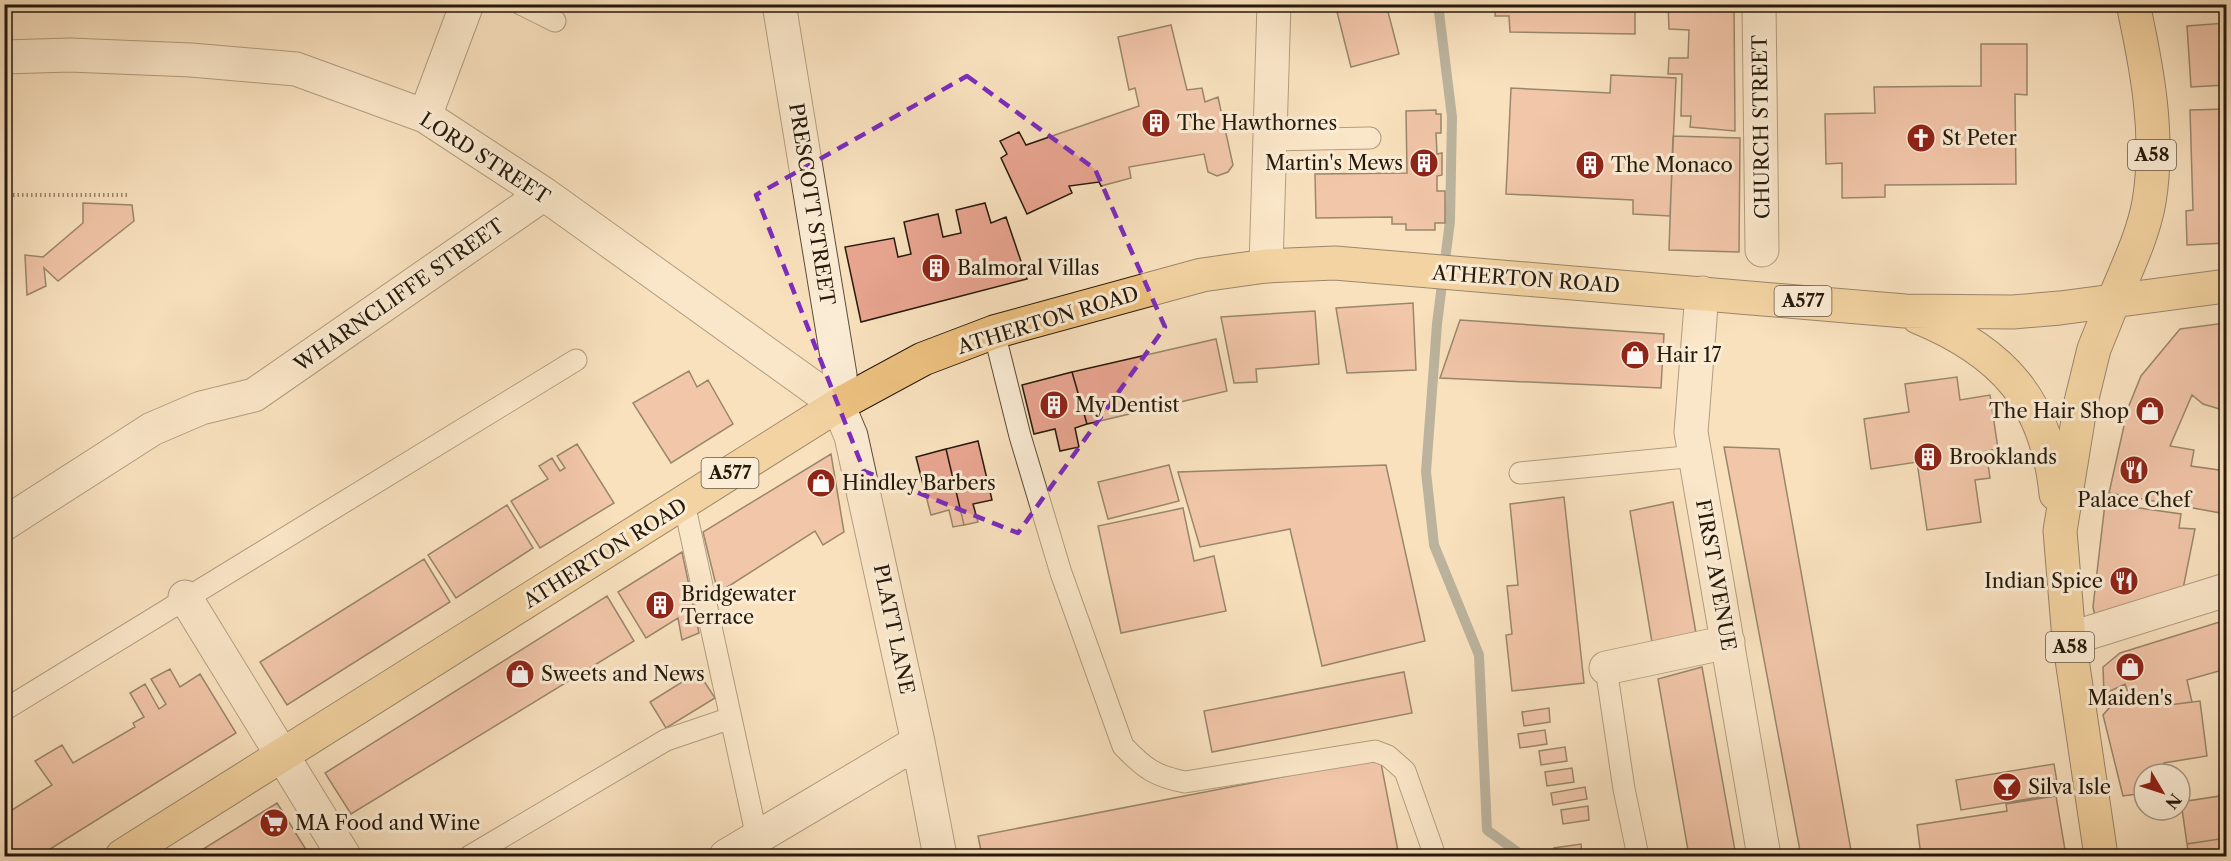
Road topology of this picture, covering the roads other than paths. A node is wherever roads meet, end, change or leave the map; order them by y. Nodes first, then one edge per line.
1 (467, 4) edge
2 (521, 4) edge
3 (779, 4) edge
4 (1274, 4) edge
5 (1759, 4) edge
6 (2133, 4) edge
7 (555, 21) dead end
8 (4, 57) edge
9 (425, 116) junction
10 (1370, 138) dead end
11 (1270, 140) junction
12 (543, 195) junction
13 (1762, 250) dead end
14 (1266, 266) junction
15 (2226, 286) edge
16 (1702, 293) junction
17 (2113, 302) junction
18 (1905, 311) junction
19 (994, 332) junction
20 (576, 360) dead end
21 (838, 405) junction
22 (1696, 456) junction
23 (1520, 473) dead end
24 (684, 503) junction
25 (4, 525) edge
26 (2060, 531) junction
27 (2226, 590) edge
28 (185, 597) junction
29 (2069, 639) junction
30 (1728, 642) junction
31 (1606, 668) joint
32 (4, 710) edge
33 (731, 718) junction
34 (918, 742) junction
35 (282, 755) junction
36 (759, 847) edge
37 (122, 856) edge
38 (344, 856) edge
39 (470, 856) edge
40 (726, 856) edge
41 (940, 856) edge
42 (1435, 856) edge
43 (1638, 856) edge
44 (1764, 856) edge
45 (2101, 856) edge

1 - 9 street
2 - 7 lane
3 - 21 street, PRESCOTT STREET
4 - 11 street
5 - 13 street, CHURCH STREET
6 - 17 main road, A58
8 - 9 street, LORD STREET
9 - 12 street, LORD STREET
10 - 11 lane
11 - 14 street
12 - 21 street, LORD STREET
12 - 25 street, WHARNCLIFFE STREET
14 - 16 main road, ATHERTON ROAD / A577
14 - 19 main road, ATHERTON ROAD / A577
15 - 17 main road, A577
16 - 18 main road, ATHERTON ROAD / A577
16 - 22 street, FIRST AVENUE
17 - 18 main road, ATHERTON ROAD / A577
17 - 26 main road, A58
18 - 26 main road
19 - 21 main road, ATHERTON ROAD / A577
19 - 42 lane
20 - 28 lane
21 - 24 main road, ATHERTON ROAD / A577
21 - 34 street, PLATT LANE
22 - 23 lane
22 - 30 street, FIRST AVENUE
24 - 33 lane
24 - 35 main road, ATHERTON ROAD / A577
26 - 29 main road, A58
27 - 29 street
28 - 32 lane
28 - 35 street
29 - 45 main road, A58
30 - 31 street
30 - 44 street, FIRST AVENUE
31 - 43 lane
33 - 36 lane
33 - 39 lane
34 - 36 street
34 - 41 street, PLATT LANE
35 - 37 main road, ATHERTON ROAD / A577
35 - 38 street
36 - 40 street

